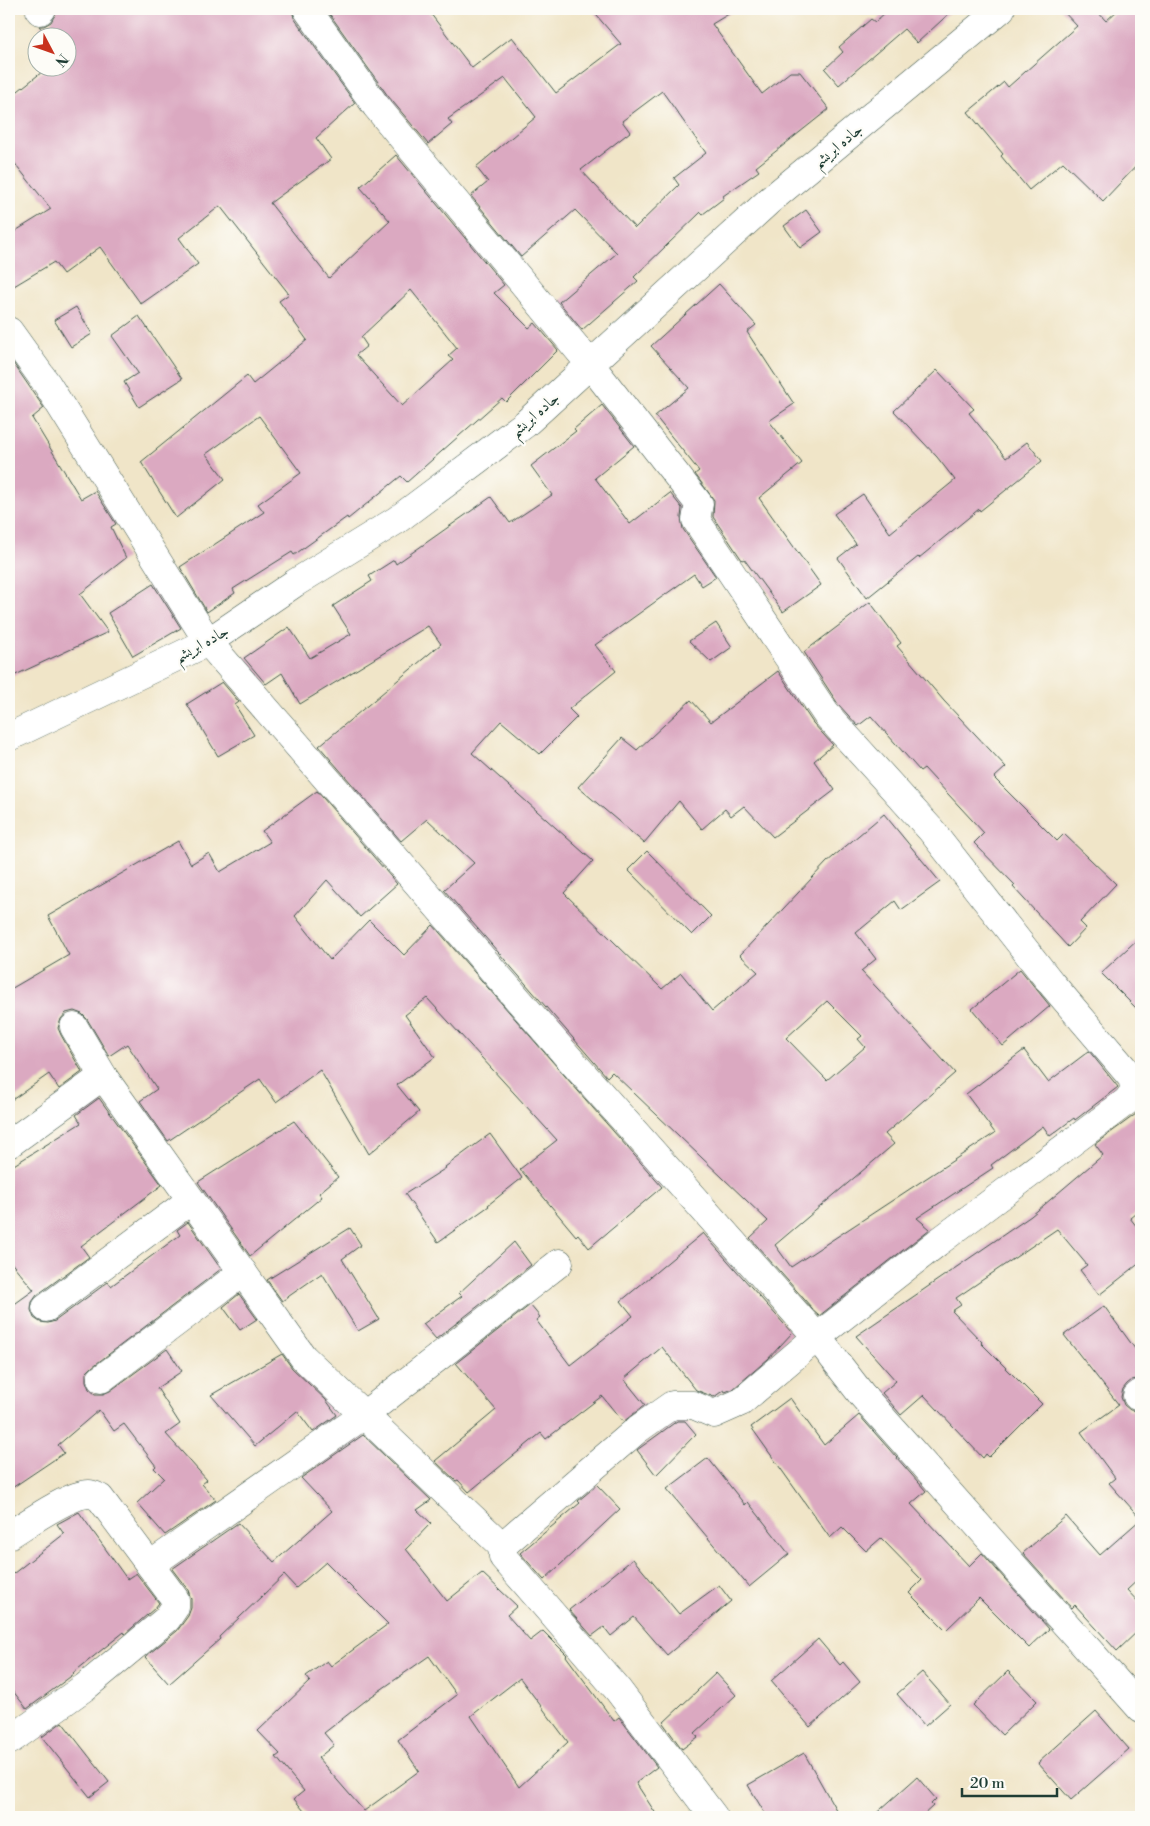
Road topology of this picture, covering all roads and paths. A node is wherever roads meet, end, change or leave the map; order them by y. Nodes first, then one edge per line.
1 (307, 9) edge
2 (1001, 9) edge
3 (9, 331) edge
4 (590, 364) junction
5 (208, 642) junction
6 (9, 737) edge
7 (74, 1027) dead end
8 (103, 1076) junction
9 (9, 1144) edge
10 (191, 1200) junction
11 (560, 1263) dead end
12 (243, 1272) junction
13 (46, 1308) dead end
14 (817, 1337) junction
15 (101, 1379) dead end
16 (364, 1415) junction
17 (9, 1535) edge
18 (502, 1546) junction
19 (150, 1565) junction
20 (1141, 1709) edge
21 (9, 1742) edge
22 (714, 1817) edge

1 - 4 street
2 - 4 street, جاده ابریشم
3 - 5 street
4 - 5 street, جاده ابریشم
4 - 14 street
5 - 6 street, جاده ابریشم
5 - 14 street
7 - 8 street
8 - 9 street
8 - 10 street
10 - 12 street
10 - 13 street
11 - 16 street
12 - 15 street
12 - 16 street
14 - 18 street
14 - 20 street
16 - 18 street
16 - 19 street
17 - 19 street
18 - 22 street
19 - 21 street

